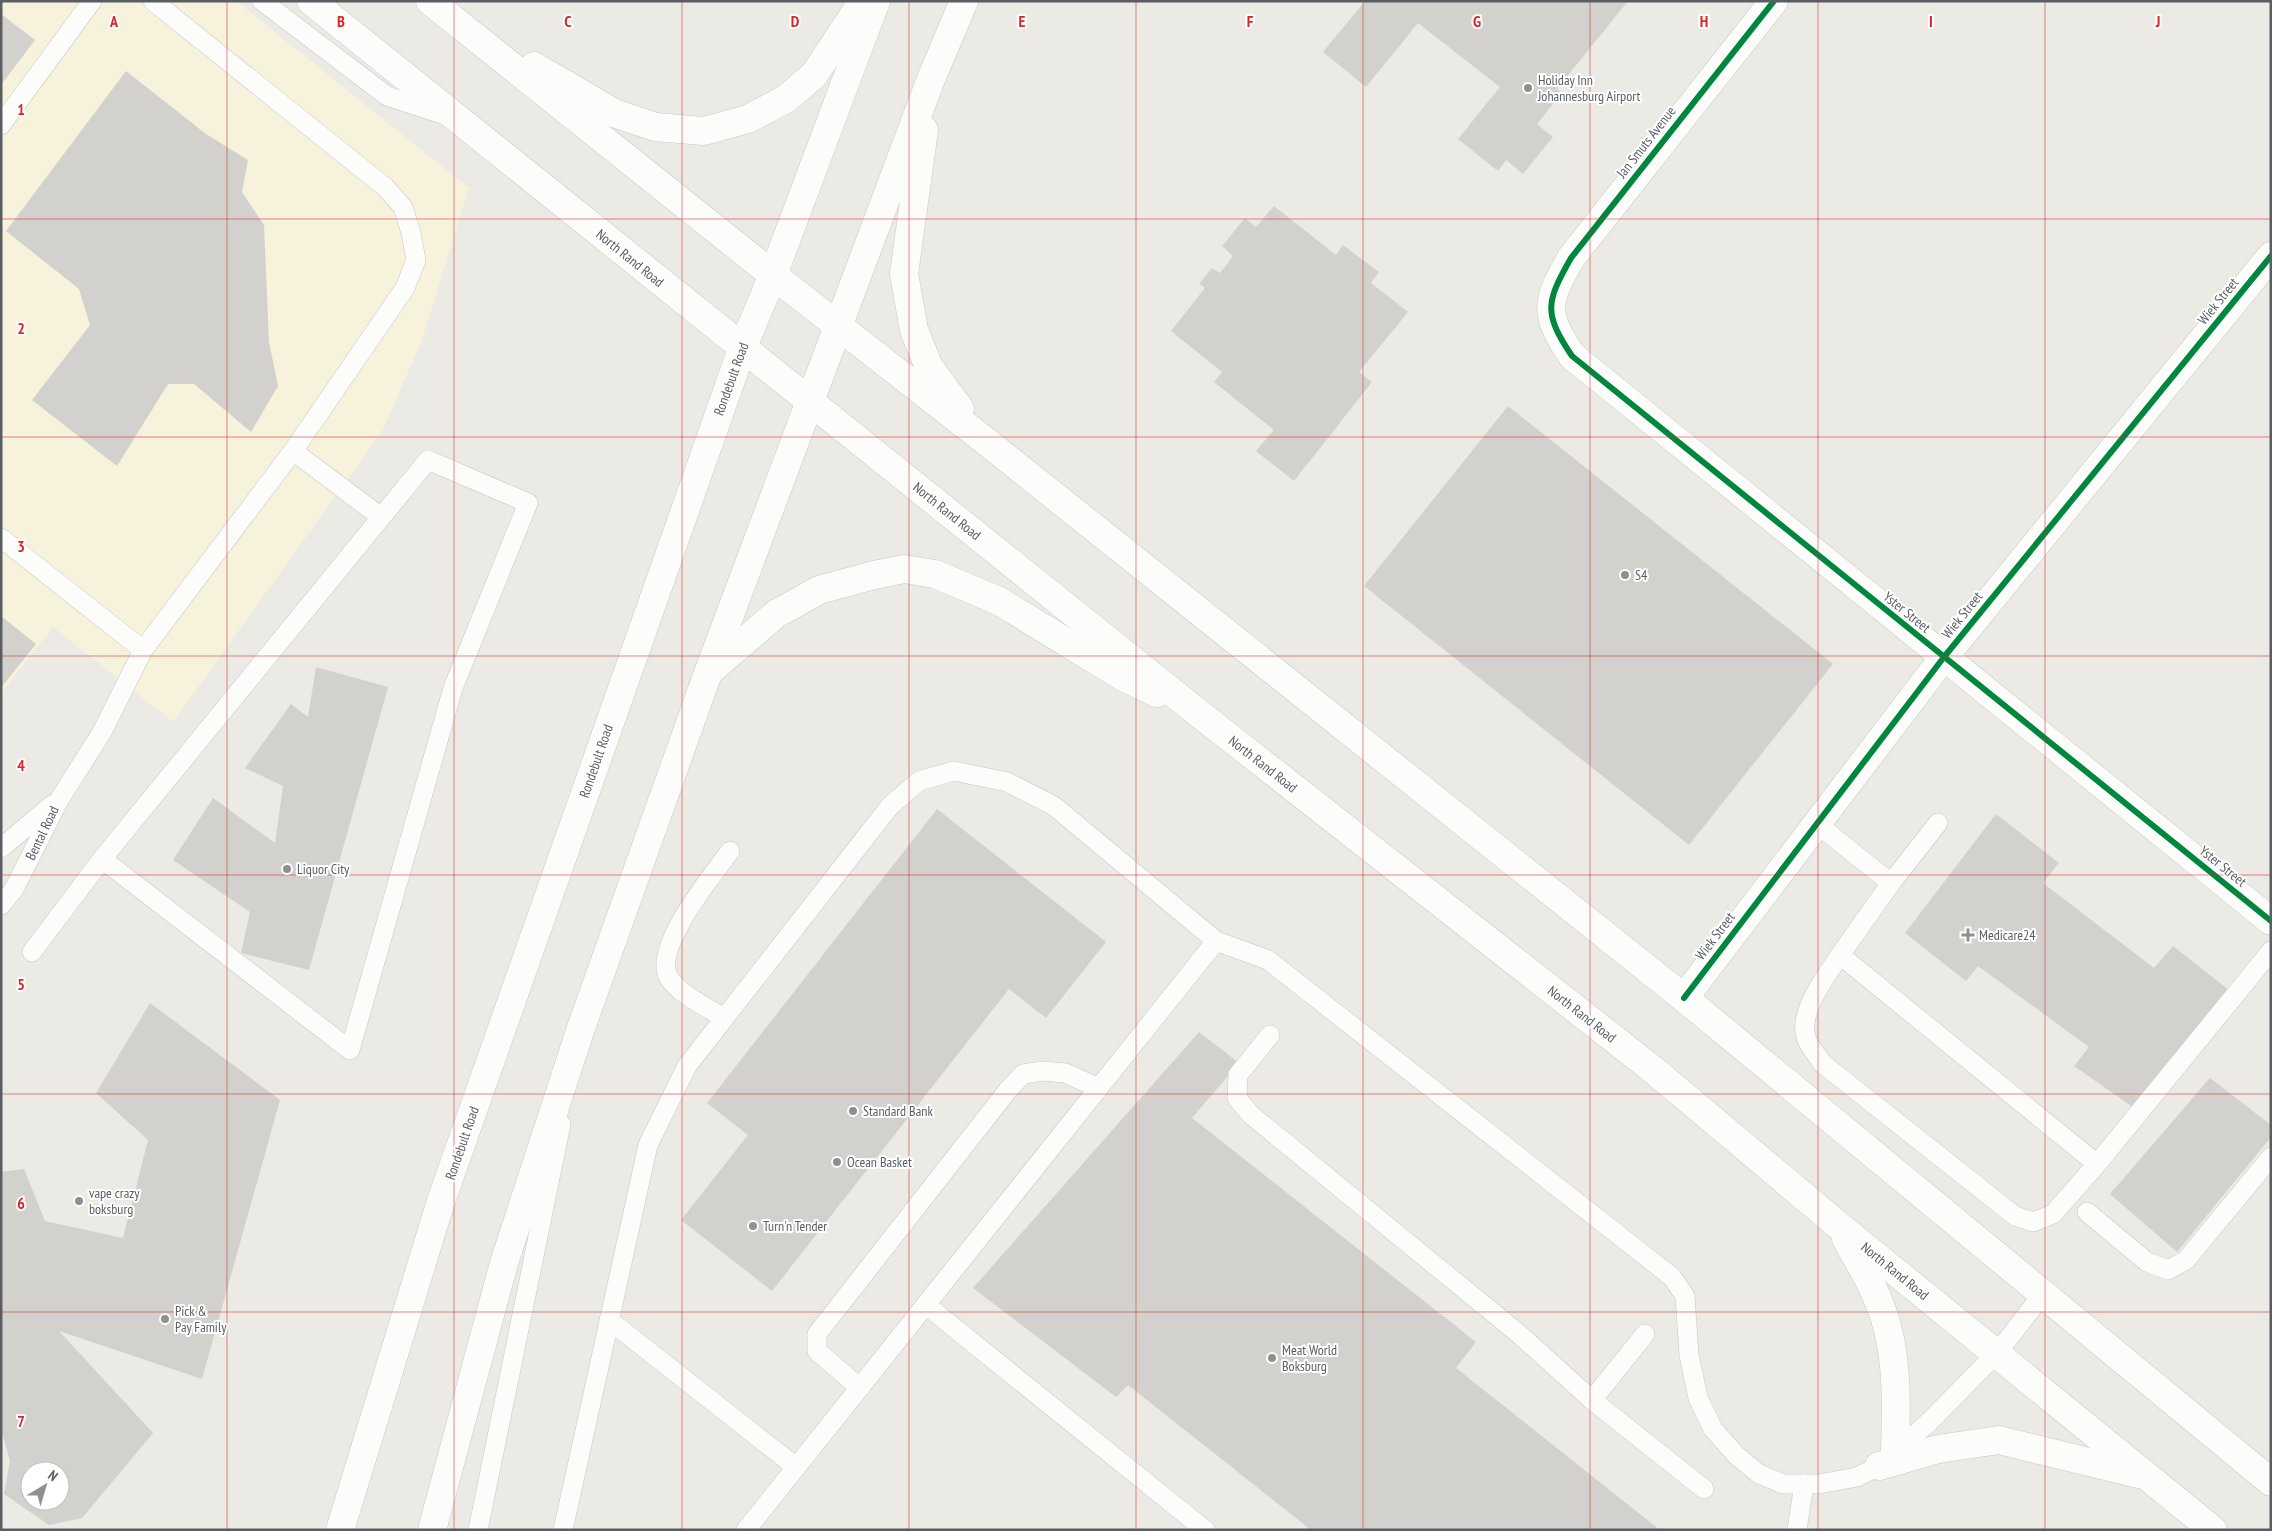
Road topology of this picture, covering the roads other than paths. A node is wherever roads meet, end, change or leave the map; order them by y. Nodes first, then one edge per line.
1 (92, 1) edge
2 (153, 1) edge
3 (262, 1) edge
4 (311, 1) edge
5 (863, 1) edge
6 (876, 1) edge
7 (964, 1) edge
8 (1774, 1) edge
9 (439, 7) edge
10 (931, 79) junction
11 (458, 119) junction
12 (1, 125) edge
13 (2271, 256) edge
14 (773, 275) junction
15 (1550, 306) joint
16 (838, 326) junction
17 (742, 349) junction
18 (810, 402) junction
19 (983, 439) junction
20 (294, 451) junction
21 (381, 517) junction
22 (1, 538) edge
23 (143, 650) junction
24 (1944, 657) junction
25 (708, 673) junction
26 (1197, 712) junction
27 (59, 800) junction
28 (1938, 823) dead end
29 (1817, 824) junction
30 (1, 848) edge
31 (730, 851) dead end
32 (102, 859) junction
33 (1891, 883) junction
34 (1, 905) edge
35 (2271, 921) edge
36 (1216, 941) junction
37 (2271, 951) edge
38 (32, 952) dead end
39 (1840, 955) junction
40 (1684, 998) junction
41 (724, 1018) junction
42 (581, 1028) junction
43 (1270, 1035) dead end
44 (1099, 1088) junction
45 (2271, 1156) edge
46 (2097, 1164) junction
47 (2086, 1212) dead end
48 (1838, 1225) junction
49 (2043, 1294) junction
50 (926, 1305) junction
51 (609, 1320) junction
52 (1645, 1334) dead end
53 (1997, 1353) junction
54 (860, 1388) junction
55 (1592, 1400) junction
56 (1887, 1459) junction
57 (796, 1467) junction
58 (2144, 1476) junction
59 (2271, 1482) edge
60 (1804, 1484) junction
61 (1704, 1489) dead end
62 (340, 1530) edge
63 (432, 1530) edge
64 (478, 1530) edge
65 (563, 1530) edge
66 (746, 1530) edge
67 (1205, 1530) edge
68 (1797, 1530) edge
69 (2213, 1530) edge

1 - 12 lane
2 - 20 lane
3 - 11 lane
4 - 11 main road, North Rand Road
5 - 9 main road
6 - 14 main road, Rondebult Road
7 - 10 main road
8 - 15 main road, Jan Smuts Avenue
9 - 14 main road
10 - 16 main road
10 - 19 main road
11 - 17 main road, North Rand Road
13 - 24 main road, Wiek Street
14 - 16 main road
14 - 17 main road, Rondebult Road
15 - 24 main road, Yster Street
16 - 18 main road
16 - 19 main road
17 - 18 main road, North Rand Road
17 - 62 main road, Rondebult Road
18 - 25 main road
18 - 26 main road, North Rand Road
19 - 40 main road
20 - 21 lane
20 - 23 lane
21 - 32 lane
21 - 32 lane
22 - 23 lane
23 - 27 lane
24 - 29 main road, Wiek Street
24 - 35 main road, Yster Street
25 - 26 main road
25 - 42 main road
26 - 48 main road, North Rand Road
27 - 30 lane, Bental Road
27 - 34 lane, Bental Road
28 - 33 lane
29 - 33 lane
29 - 40 main road, Wiek Street
31 - 41 lane
32 - 38 lane
33 - 39 lane
36 - 41 lane
36 - 44 lane
36 - 60 lane
37 - 46 lane
39 - 46 lane
39 - 46 lane
40 - 49 main road
41 - 51 lane
42 - 63 main road
42 - 64 lane
43 - 55 lane
44 - 50 lane
44 - 54 lane
45 - 47 lane
48 - 53 main road, North Rand Road
48 - 56 main road
49 - 53 lane
49 - 59 main road
50 - 54 lane
50 - 67 lane
51 - 57 lane
51 - 65 lane
52 - 55 lane
53 - 56 lane
53 - 58 main road, North Rand Road
54 - 57 lane
55 - 61 lane
56 - 58 main road
56 - 60 lane
57 - 66 lane
58 - 69 main road, North Rand Road
60 - 68 lane

